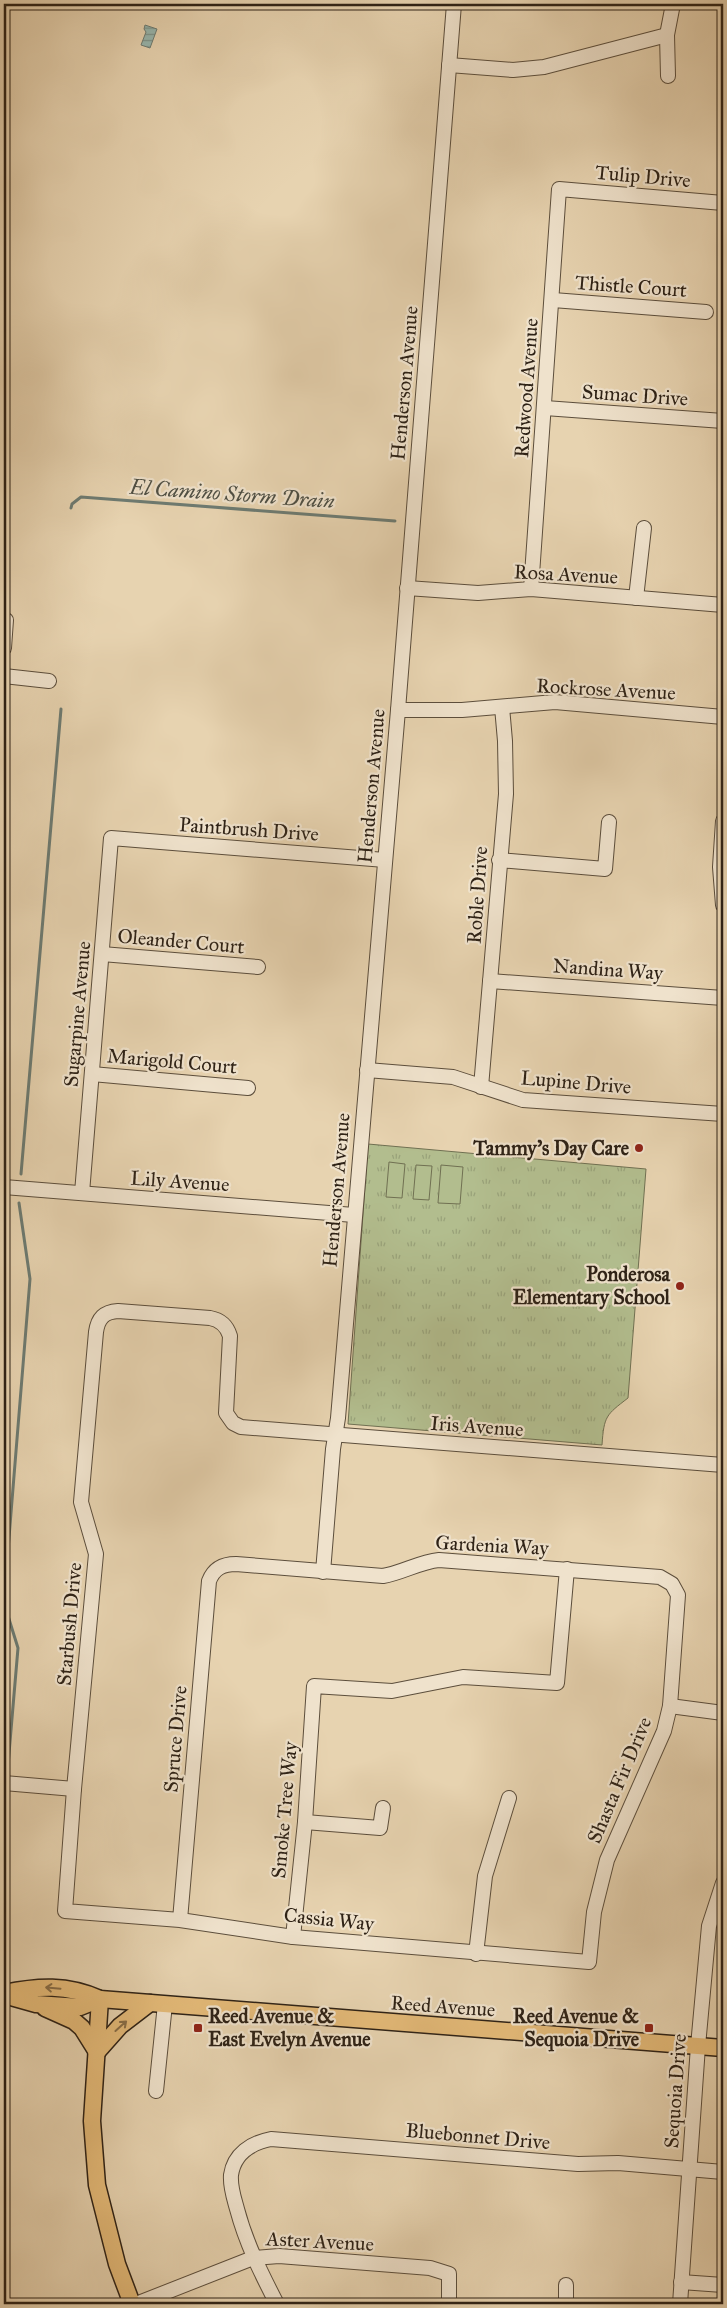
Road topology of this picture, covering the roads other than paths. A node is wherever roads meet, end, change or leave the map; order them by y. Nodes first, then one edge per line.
1 (454, 4) edge
2 (673, 4) edge
3 (667, 35) junction
4 (449, 65) junction
5 (668, 76) dead end
6 (559, 190) joint
7 (723, 203) edge
8 (553, 300) junction
9 (706, 312) dead end
10 (545, 408) junction
11 (723, 421) edge
12 (644, 528) dead end
13 (407, 588) junction
14 (531, 589) junction
15 (636, 598) junction
16 (723, 605) edge
17 (6, 620) dead end
18 (4, 648) edge
19 (4, 676) edge
20 (49, 681) dead end
21 (502, 707) junction
22 (398, 710) junction
23 (723, 717) edge
24 (609, 822) dead end
25 (723, 822) edge
26 (111, 838) joint
27 (385, 860) junction
28 (499, 860) junction
29 (723, 905) edge
30 (102, 954) junction
31 (258, 967) dead end
32 (490, 981) junction
33 (723, 998) edge
34 (367, 1070) junction
35 (92, 1074) junction
36 (481, 1087) junction
37 (248, 1088) dead end
38 (723, 1114) edge
39 (4, 1187) edge
40 (82, 1193) junction
41 (354, 1215) junction
42 (104, 1315) joint
43 (335, 1435) junction
44 (723, 1465) edge
45 (220, 1566) joint
46 (567, 1569) junction
47 (323, 1572) junction
48 (672, 1584) joint
49 (670, 1706) junction
50 (723, 1713) edge
51 (4, 1783) edge
52 (74, 1789) junction
53 (509, 1798) dead end
54 (383, 1808) dead end
55 (305, 1822) junction
56 (723, 1883) edge
57 (65, 1911) joint
58 (180, 1920) junction
59 (293, 1937) junction
60 (476, 1954) junction
61 (589, 1962) joint
62 (4, 1994) edge
63 (100, 1999) junction
64 (36, 2004) junction
65 (157, 2004) junction
66 (698, 2046) junction
67 (723, 2048) edge
68 (97, 2052) junction
69 (156, 2091) dead end
70 (690, 2169) junction
71 (723, 2172) edge
72 (253, 2258) junction
73 (681, 2282) junction
74 (566, 2285) dead end
75 (723, 2285) edge
76 (134, 2304) edge
77 (277, 2304) edge
78 (449, 2304) edge
79 (566, 2304) edge
80 (680, 2304) edge

1 - 4 street, Henderson Avenue
2 - 3 street
3 - 4 street
3 - 5 street
4 - 13 street, Henderson Avenue
6 - 7 street, Tulip Drive
6 - 8 street, Redwood Avenue
8 - 9 street, Thistle Court
8 - 10 street, Redwood Avenue
10 - 11 street, Sumac Drive
10 - 14 street, Redwood Avenue
12 - 15 street
13 - 14 street, Rosa Avenue
13 - 22 street, Henderson Avenue
14 - 15 street, Rosa Avenue
15 - 16 street, Rosa Avenue
17 - 18 street
19 - 20 street
21 - 22 street, Rockrose Avenue
21 - 23 street, Rockrose Avenue
21 - 28 street, Roble Drive
22 - 27 street, Henderson Avenue
24 - 28 street
25 - 29 street
26 - 27 street, Paintbrush Drive
26 - 30 street, Sugarpine Avenue
27 - 34 street, Henderson Avenue
28 - 32 street, Roble Drive
30 - 31 street, Oleander Court
30 - 35 street, Sugarpine Avenue
32 - 33 street, Nandina Way
32 - 36 street, Roble Drive
34 - 36 street, Lupine Drive
34 - 41 street, Henderson Avenue
35 - 37 street, Marigold Court
35 - 40 street, Sugarpine Avenue
36 - 38 street, Lupine Drive
39 - 40 street, Lily Avenue
40 - 41 street, Lily Avenue
41 - 43 street, Henderson Avenue
42 - 43 street, Iris Avenue
42 - 52 street, Starbush Drive
43 - 44 street, Iris Avenue
43 - 47 street, Henderson Avenue
45 - 47 street, Gardenia Way
45 - 58 street, Spruce Drive
46 - 47 street, Gardenia Way
46 - 48 street, Gardenia Way
46 - 55 street, Smoke Tree Way
48 - 49 street, Shasta Fir Drive
49 - 50 street
49 - 61 street, Shasta Fir Drive
51 - 52 street
52 - 57 street, Starbush Drive
53 - 60 street
54 - 55 street
55 - 59 street, Smoke Tree Way
56 - 66 street, Sequoia Drive
57 - 58 street, Cassia Way
58 - 59 street, Cassia Way
59 - 60 street, Cassia Way
60 - 61 street, Cassia Way
63 -> 62 main road, Reed Avenue
62 - 64 main road, Reed Avenue
63 - 64 main road, Reed Avenue
63 - 65 main road, Reed Avenue
63 - 68 main road
64 - 68 main road
65 - 66 main road, Reed Avenue
68 -> 65 main road
65 - 69 street
66 - 67 main road, Reed Avenue
66 - 70 street, Sequoia Drive
68 - 76 main road
70 - 71 street, Bluebonnet Drive
70 - 72 street, Bluebonnet Drive
70 - 73 street, Sequoia Drive
72 - 76 street, Aster Avenue
72 - 77 street
72 - 78 street, Aster Avenue
73 - 75 street
73 - 80 street, Sequoia Drive
74 - 79 street

